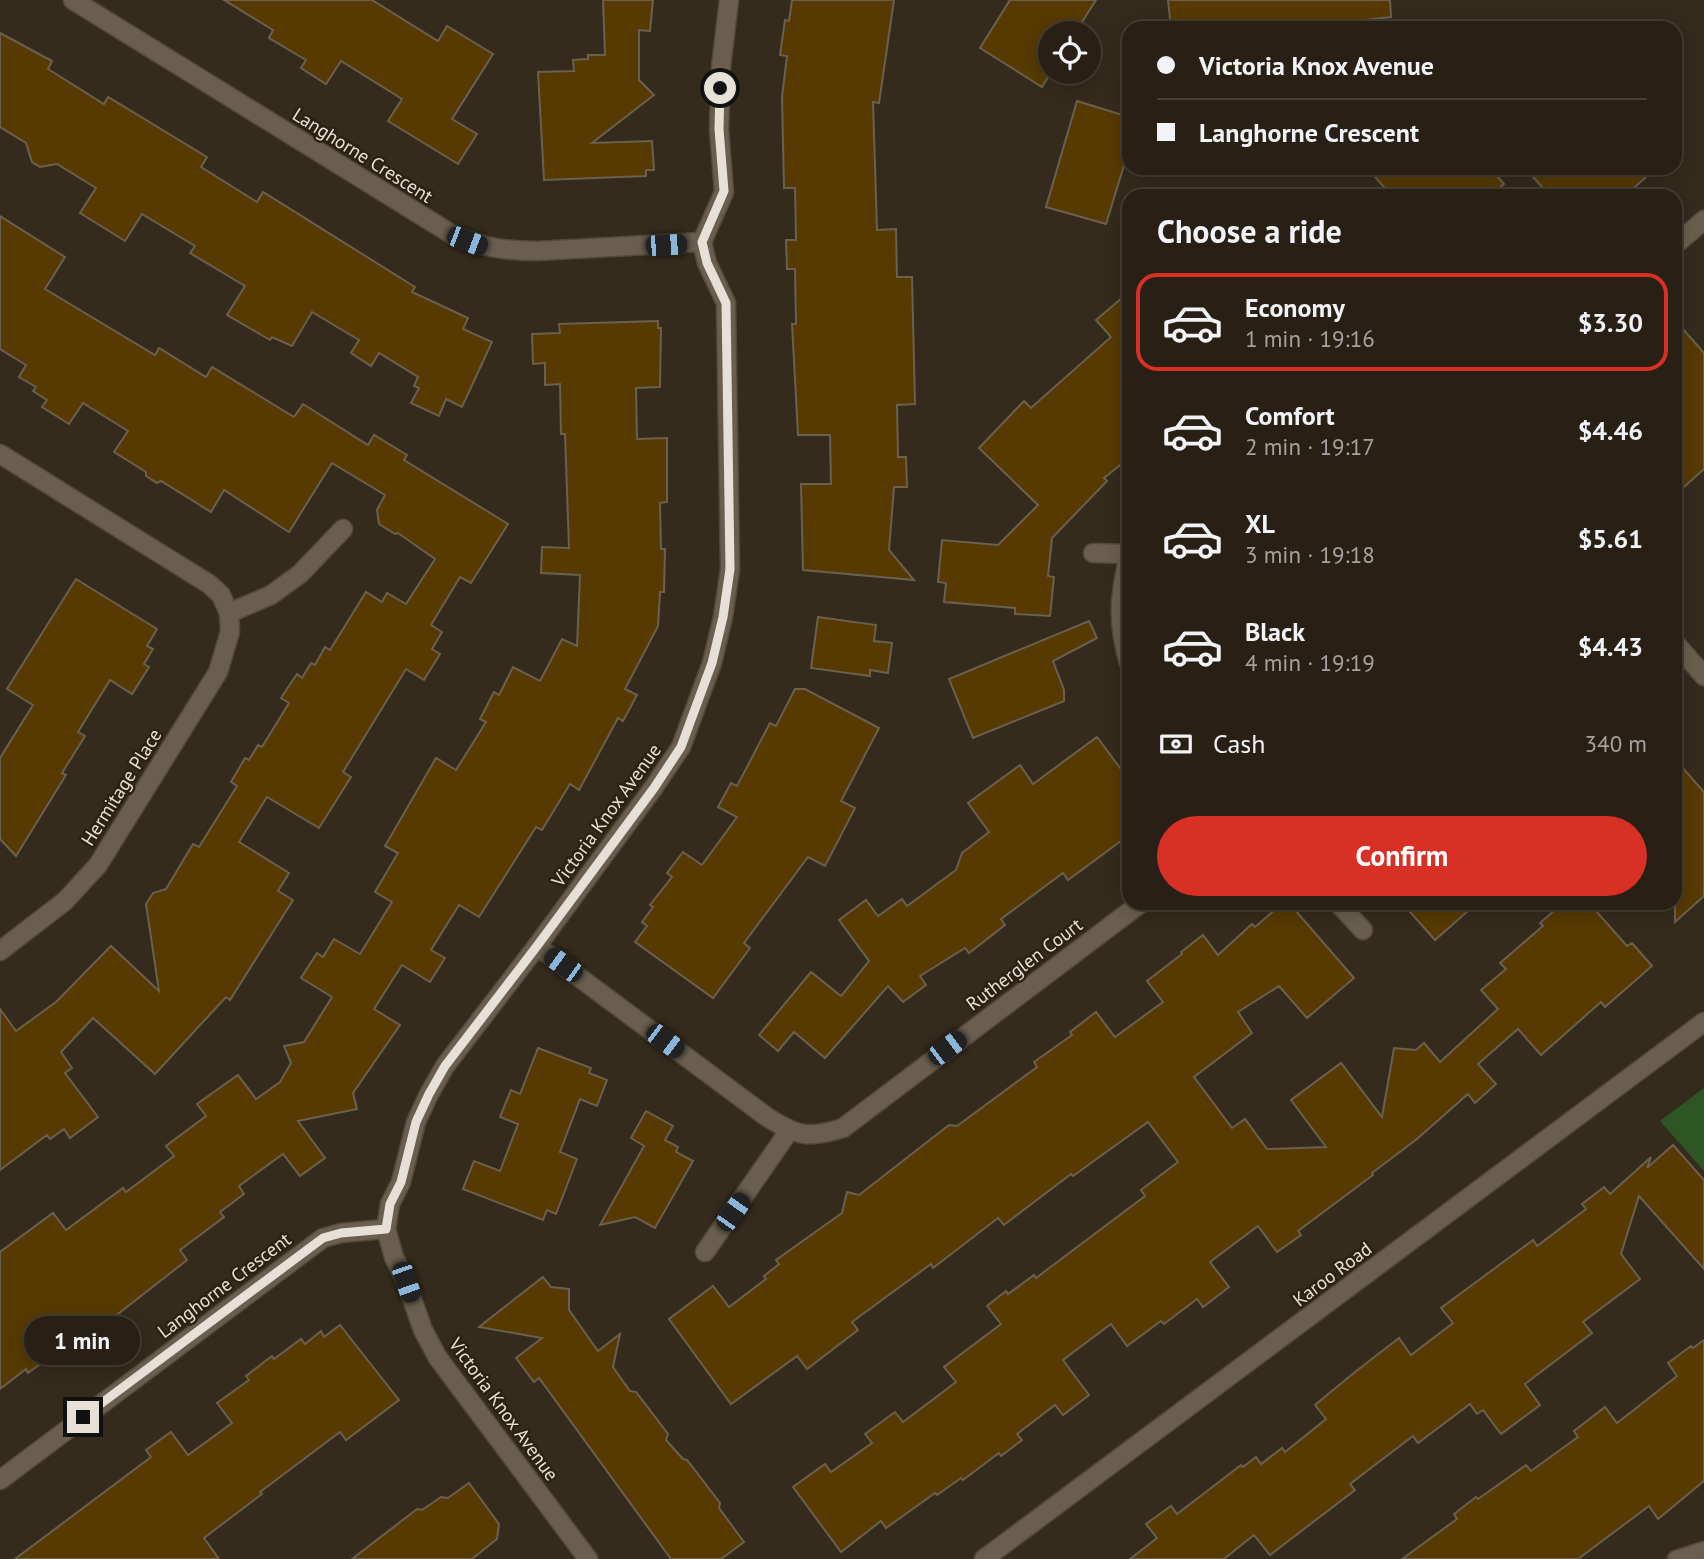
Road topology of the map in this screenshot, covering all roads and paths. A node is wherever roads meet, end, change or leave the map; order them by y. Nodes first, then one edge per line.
1 (73, 0) edge
2 (729, 0) edge
3 (1704, 220) edge
4 (1682, 239) edge
5 (702, 242) junction
6 (0, 454) edge
7 (343, 529) dead end
8 (1093, 553) dead end
9 (1122, 555) edge
10 (1122, 594) edge
11 (229, 613) junction
12 (1122, 639) edge
13 (1682, 651) edge
14 (1704, 676) edge
15 (1132, 910) edge
16 (1344, 910) edge
17 (1363, 930) dead end
18 (537, 946) junction
19 (0, 951) edge
20 (1704, 1022) edge
21 (789, 1131) junction
22 (386, 1229) junction
23 (705, 1252) dead end
24 (0, 1479) edge
25 (1704, 1550) edge
26 (586, 1558) edge
27 (984, 1559) edge
28 (1676, 1559) edge

1 - 5 street, Langhorne Crescent
2 - 5 street
3 - 4 street
5 - 18 street, Victoria Knox Avenue
6 - 11 street
7 - 11 street
8 - 9 street
10 - 12 street
11 - 19 street, Hermitage Place
13 - 14 street
15 - 21 street, Rutherglen Court
16 - 17 street
18 - 21 street, Rutherglen Court
18 - 22 street, Victoria Knox Avenue
20 - 27 street, Karoo Road
21 - 23 street
22 - 24 street, Langhorne Crescent
22 - 26 street, Victoria Knox Avenue
25 - 28 lane

